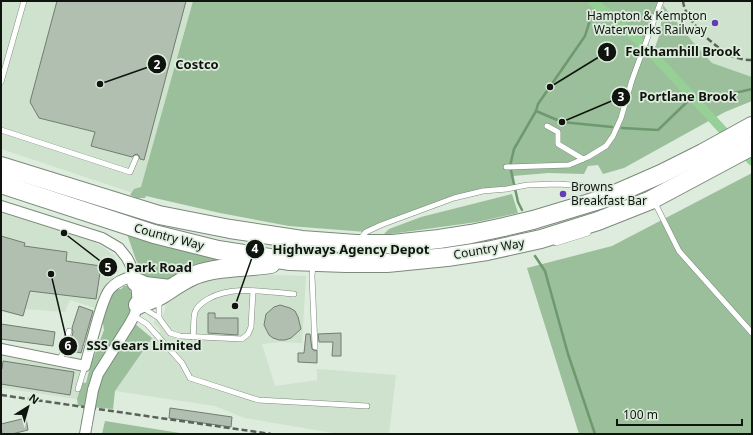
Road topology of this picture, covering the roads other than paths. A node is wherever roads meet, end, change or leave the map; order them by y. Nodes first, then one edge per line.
1 (24, 1) edge
2 (660, 1) edge
3 (1, 82) edge
4 (547, 126) dead end
5 (752, 126) edge
6 (1, 130) edge
7 (752, 146) edge
8 (136, 158) dead end
9 (583, 159) junction
10 (5, 166) edge
11 (506, 167) dead end
12 (1, 184) edge
13 (632, 187) junction
14 (673, 189) junction
15 (656, 204) junction
16 (1, 206) edge
17 (649, 209) dead end
18 (591, 232) dead end
19 (356, 244) junction
20 (549, 245) dead end
21 (290, 261) junction
22 (314, 262) junction
23 (135, 279) junction
24 (253, 291) junction
25 (165, 292) junction
26 (294, 294) dead end
27 (136, 310) junction
28 (159, 318) junction
29 (68, 331) dead end
30 (752, 333) edge
31 (194, 337) junction
32 (315, 347) dead end
33 (1, 350) edge
34 (60, 361) junction
35 (85, 366) junction
36 (78, 389) dead end
37 (367, 406) dead end
38 (85, 434) edge

1 - 3 lane
2 - 9 lane
4 - 9 lane
5 - 13 highway, Country Way
6 - 8 lane
7 - 14 highway, Country Way
9 - 11 lane
10 - 19 highway, Country Way
12 - 21 highway, Country Way
13 - 19 highway, Country Way
13 - 19 lane
14 - 15 lane
14 - 22 highway, Country Way
15 - 17 lane
15 - 30 lane
16 - 23 street
18 - 20 lane
21 - 22 highway, Country Way
21 - 25 highway
22 - 32 lane
23 - 25 highway
23 - 27 street
23 - 35 street
24 - 26 lane
24 - 31 lane
24 - 31 lane
25 - 27 highway
25 - 28 lane
27 - 28 lane
27 - 37 lane
27 - 38 street, bridge
28 - 31 lane
29 - 34 lane
33 - 34 street
34 - 35 street
35 - 36 lane

